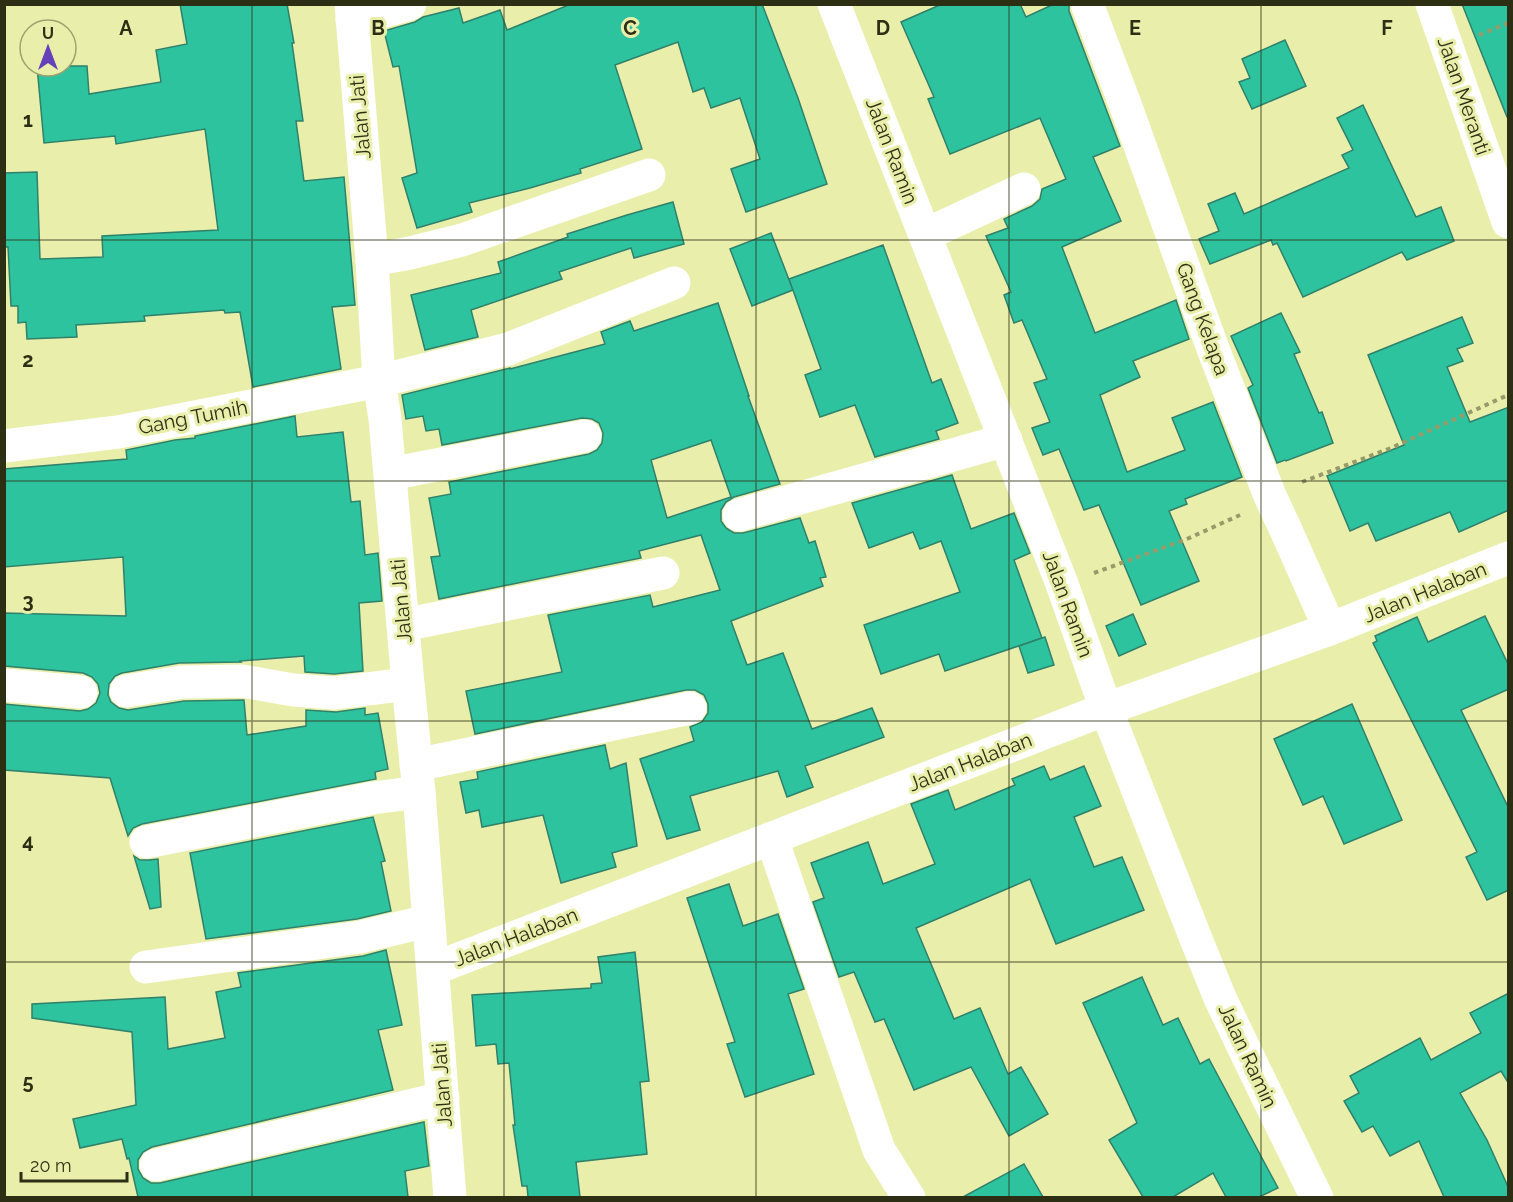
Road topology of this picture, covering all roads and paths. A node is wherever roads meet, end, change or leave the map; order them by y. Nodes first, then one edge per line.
1 (410, 4) edge
2 (834, 4) edge
3 (1087, 4) edge
4 (1432, 4) edge
5 (352, 12) edge
6 (649, 175) dead end
7 (1024, 189) dead end
8 (1509, 222) edge
9 (925, 235) junction
10 (372, 260) junction
11 (674, 283) dead end
12 (379, 381) junction
13 (1509, 395) edge
14 (585, 436) dead end
15 (1006, 440) junction
16 (4, 446) edge
17 (390, 474) junction
18 (1270, 496) junction
19 (739, 515) dead end
20 (1509, 558) edge
21 (663, 573) dead end
22 (1062, 584) junction
23 (403, 625) junction
24 (1330, 629) junction
25 (408, 684) junction
26 (4, 686) edge
27 (126, 691) dead end
28 (81, 692) dead end
29 (690, 708) dead end
30 (1106, 709) junction
31 (417, 778) junction
32 (772, 839) junction
33 (146, 842) dead end
34 (428, 921) junction
35 (146, 967) dead end
36 (433, 969) junction
37 (443, 1098) junction
38 (156, 1165) dead end
39 (450, 1197) edge
40 (909, 1197) edge
41 (1317, 1197) edge

1 - 5 street
2 - 9 street, Jalan Ramin
3 - 18 street, Gang Kelapa
4 - 8 street, Jalan Meranti
5 - 10 street, Jalan Jati
6 - 10 street
7 - 9 street
9 - 15 street, Jalan Ramin
10 - 12 street, Jalan Jati
11 - 12 street, Gang Tumih
12 - 16 street, Gang Tumih
12 - 17 street, Jalan Jati
13 - 18 path
14 - 17 street
15 - 19 street
15 - 22 street, Jalan Ramin
17 - 23 street, Jalan Jati
18 - 22 path
18 - 24 street, Gang Kelapa
20 - 24 street, Jalan Halaban
21 - 23 street
22 - 30 street, Jalan Ramin
23 - 25 street, Jalan Jati
24 - 30 street, Jalan Halaban
25 - 27 street
25 - 31 street, Jalan Jati
26 - 28 street
29 - 31 street
30 - 32 street, Jalan Halaban
30 - 41 street, Jalan Ramin
31 - 33 street
31 - 34 street, Jalan Jati
32 - 36 street, Jalan Halaban
32 - 40 street
34 - 35 street
34 - 36 street, Jalan Jati
36 - 37 street, Jalan Jati
37 - 38 street
37 - 39 street, Jalan Jati

